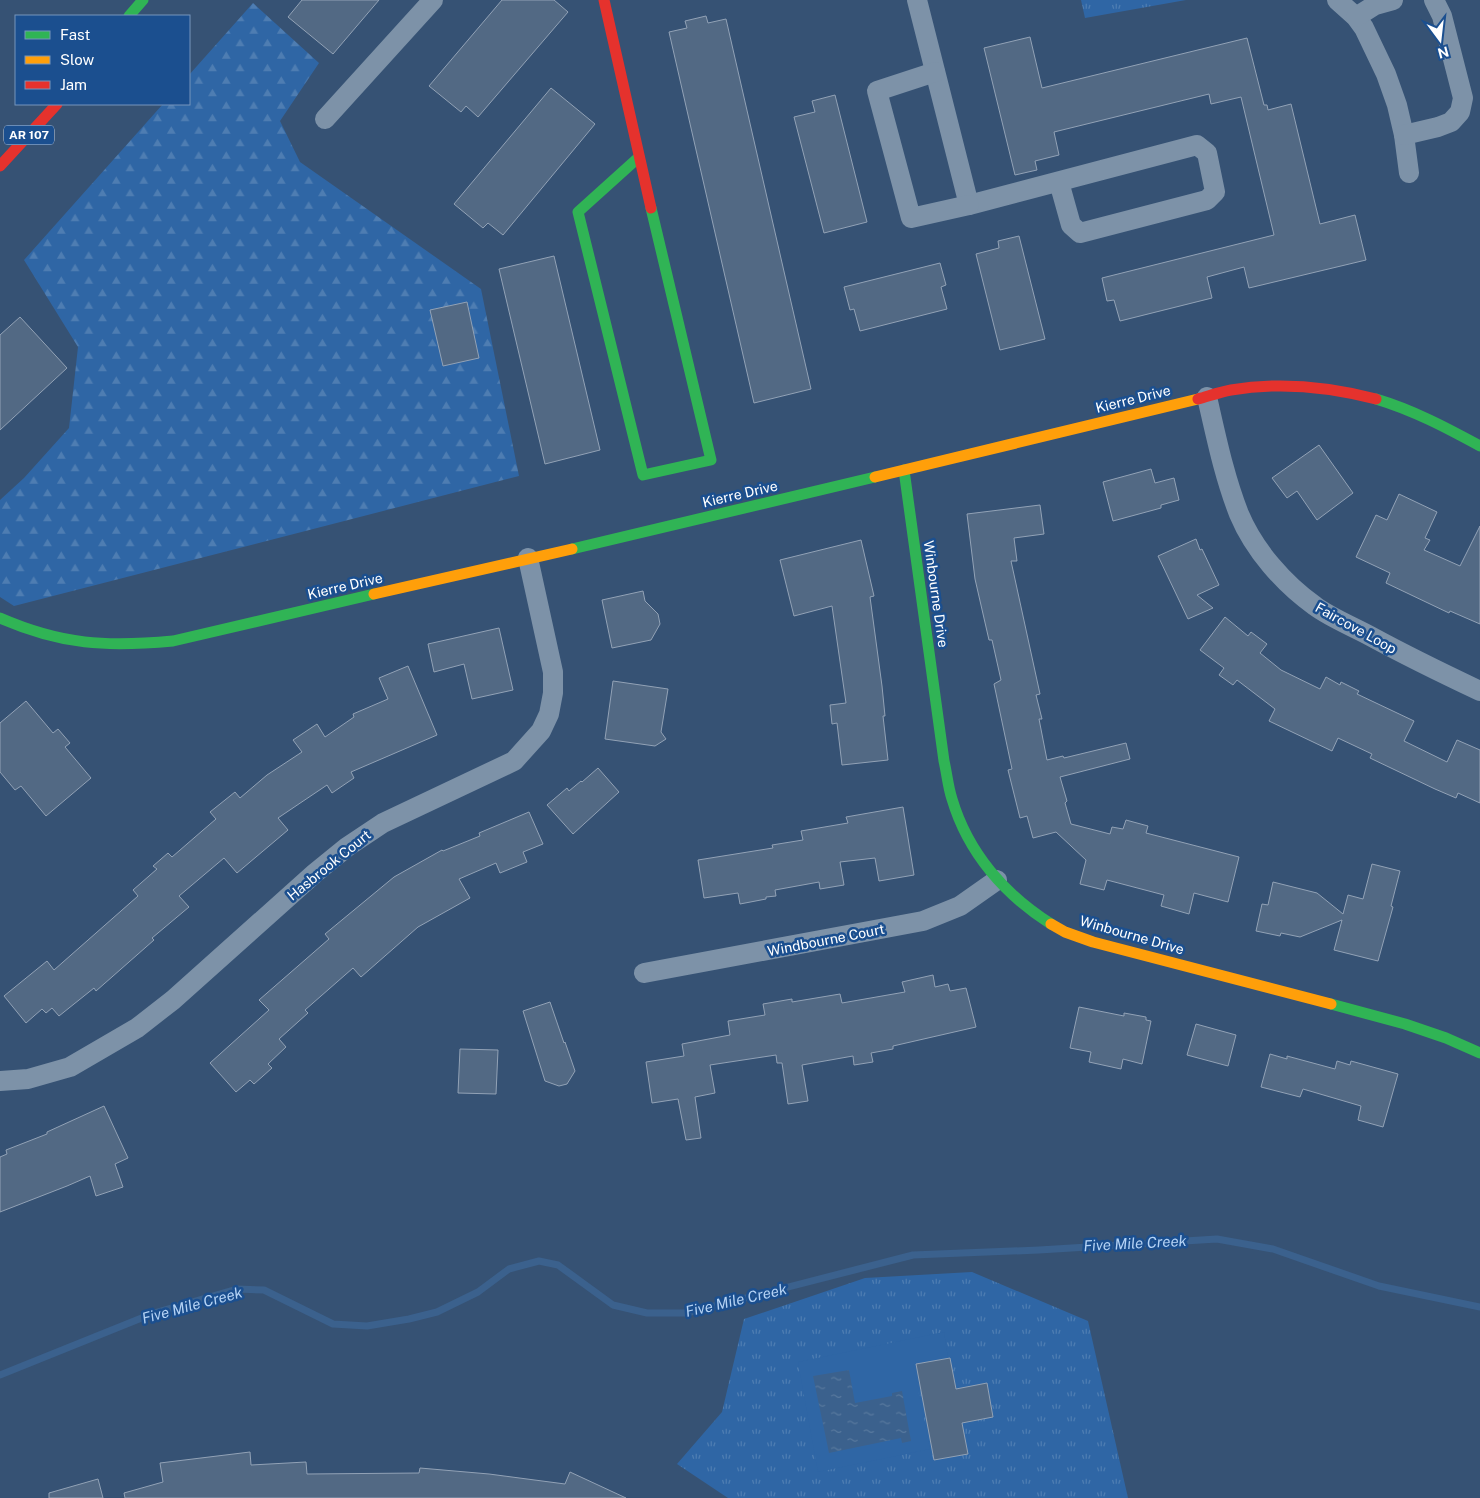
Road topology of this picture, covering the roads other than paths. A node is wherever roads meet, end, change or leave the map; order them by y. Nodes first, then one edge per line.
1 (143, 0) edge
2 (433, 0) edge
3 (604, 0) edge
4 (917, 0) edge
5 (1337, 0) edge
6 (1393, 0) edge
7 (1434, 0) edge
8 (130, 15) edge
9 (1356, 17) junction
10 (936, 72) junction
11 (55, 105) edge
12 (325, 119) dead end
13 (1404, 135) junction
14 (639, 157) junction
15 (0, 166) edge
16 (1409, 173) dead end
17 (1059, 182) junction
18 (969, 205) junction
19 (1207, 397) junction
20 (1480, 446) edge
21 (904, 470) junction
22 (528, 558) junction
23 (0, 618) edge
24 (1480, 691) edge
25 (997, 880) junction
26 (644, 973) dead end
27 (1480, 1052) edge
28 (0, 1081) edge

1 - 8 street
2 - 12 street
3 - 14 street
4 - 10 street
5 - 9 street
6 - 9 street
7 - 13 street
9 - 13 street
10 - 18 street
10 - 18 street
11 - 15 street, AR 107
13 - 16 street
14 - 14 street
17 - 17 street
17 - 18 street
19 - 20 street, Kierre Drive
19 - 21 street, Kierre Drive
19 - 24 street, Faircove Loop
21 - 22 street, Kierre Drive
21 - 25 street, Winbourne Drive
22 - 23 street, Kierre Drive
22 - 28 street, Hasbrook Court
25 - 26 street, Windbourne Court
25 - 27 street, Winbourne Drive

